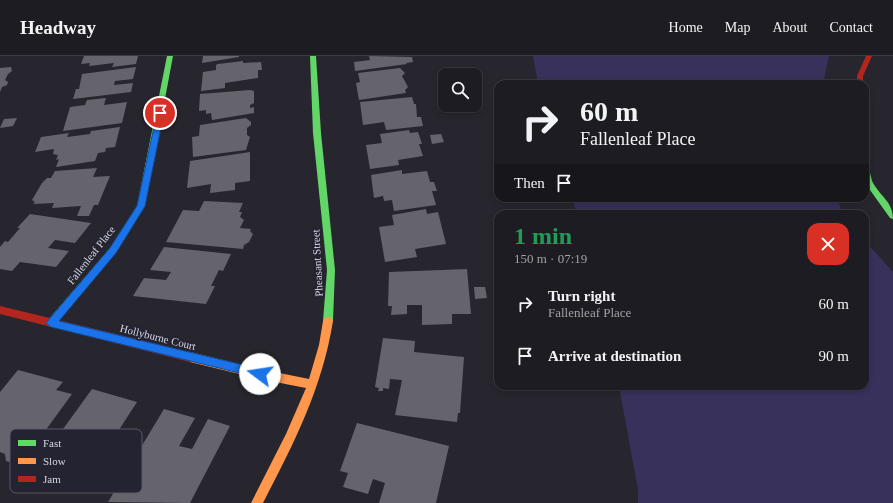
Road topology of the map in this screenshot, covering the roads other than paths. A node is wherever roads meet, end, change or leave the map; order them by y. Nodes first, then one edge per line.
1 (170, 56) edge
2 (313, 56) edge
3 (869, 56) edge
4 (860, 80) edge
5 (869, 183) edge
6 (893, 216) edge
7 (0, 310) edge
8 (51, 323) junction
9 (311, 384) junction
10 (257, 503) edge

1 - 8 street, Fallenleaf Place
2 - 9 street, Pheasant Street
3 - 4 street
5 - 6 street
7 - 8 street, Hollyburne Court
8 - 9 street, Hollyburne Court
9 - 10 street, Pheasant Street

